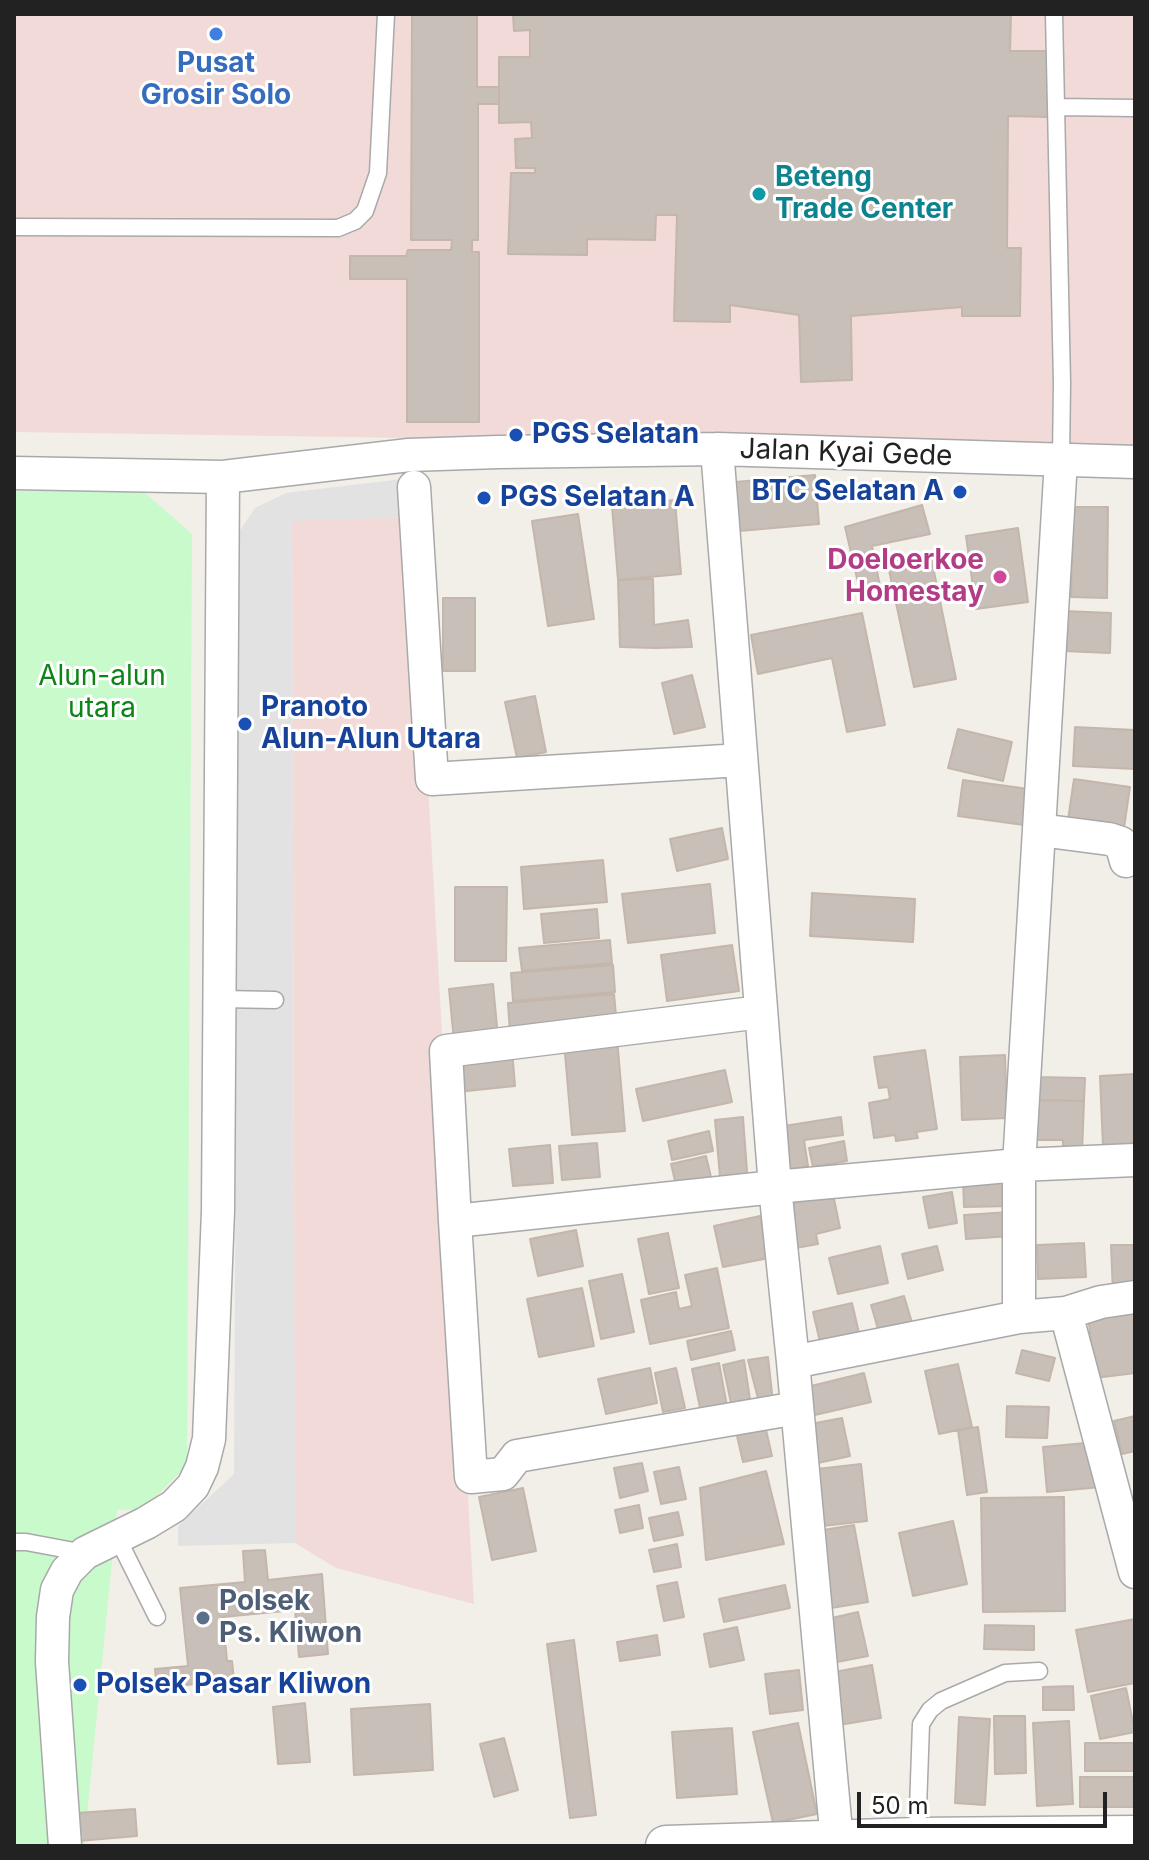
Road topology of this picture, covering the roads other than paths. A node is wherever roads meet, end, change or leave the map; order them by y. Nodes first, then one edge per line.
1 (386, 14) edge
2 (1054, 14) edge
3 (1056, 107) junction
4 (1135, 108) edge
5 (14, 227) edge
6 (717, 449) junction
7 (1061, 460) junction
8 (1135, 462) edge
9 (14, 473) edge
10 (223, 477) junction
11 (414, 487) dead end
12 (741, 760) junction
13 (1040, 830) junction
14 (1126, 861) dead end
15 (221, 999) junction
16 (275, 1000) dead end
17 (761, 1012) junction
18 (1135, 1160) edge
19 (1019, 1165) junction
20 (775, 1187) junction
21 (455, 1221) junction
22 (1135, 1297) edge
23 (1066, 1313) junction
24 (1019, 1317) junction
25 (793, 1362) junction
26 (797, 1408) junction
27 (117, 1537) junction
28 (14, 1542) edge
29 (85, 1553) junction
30 (1135, 1572) edge
31 (157, 1617) dead end
32 (1039, 1671) dead end
33 (1135, 1836) edge
34 (917, 1838) junction
35 (837, 1842) junction
36 (65, 1846) edge
37 (666, 1846) edge

1 - 5 lane
2 - 3 lane
3 - 4 lane
3 - 7 lane
6 - 7 street, Jalan Kyai Gede
6 - 10 street, Jalan Kyai Gede
6 - 12 street
7 - 8 street, Jalan Kyai Gede
7 - 13 street
9 - 10 street, Jalan Kyai Gede
10 - 15 street
11 - 12 street
12 - 17 street
13 - 14 street
13 - 19 street
15 - 16 lane
15 - 27 street
17 - 20 street
17 - 21 street
18 - 19 street
19 - 20 street
19 - 24 street
20 - 21 street
20 - 25 street
21 - 26 street
22 - 23 street
23 - 24 street
23 - 30 street
24 - 25 street
25 - 26 street
26 - 35 street
27 - 29 street
27 - 31 lane
28 - 29 lane
29 - 36 street
32 - 34 lane
33 - 34 street
34 - 35 street
35 - 37 street

